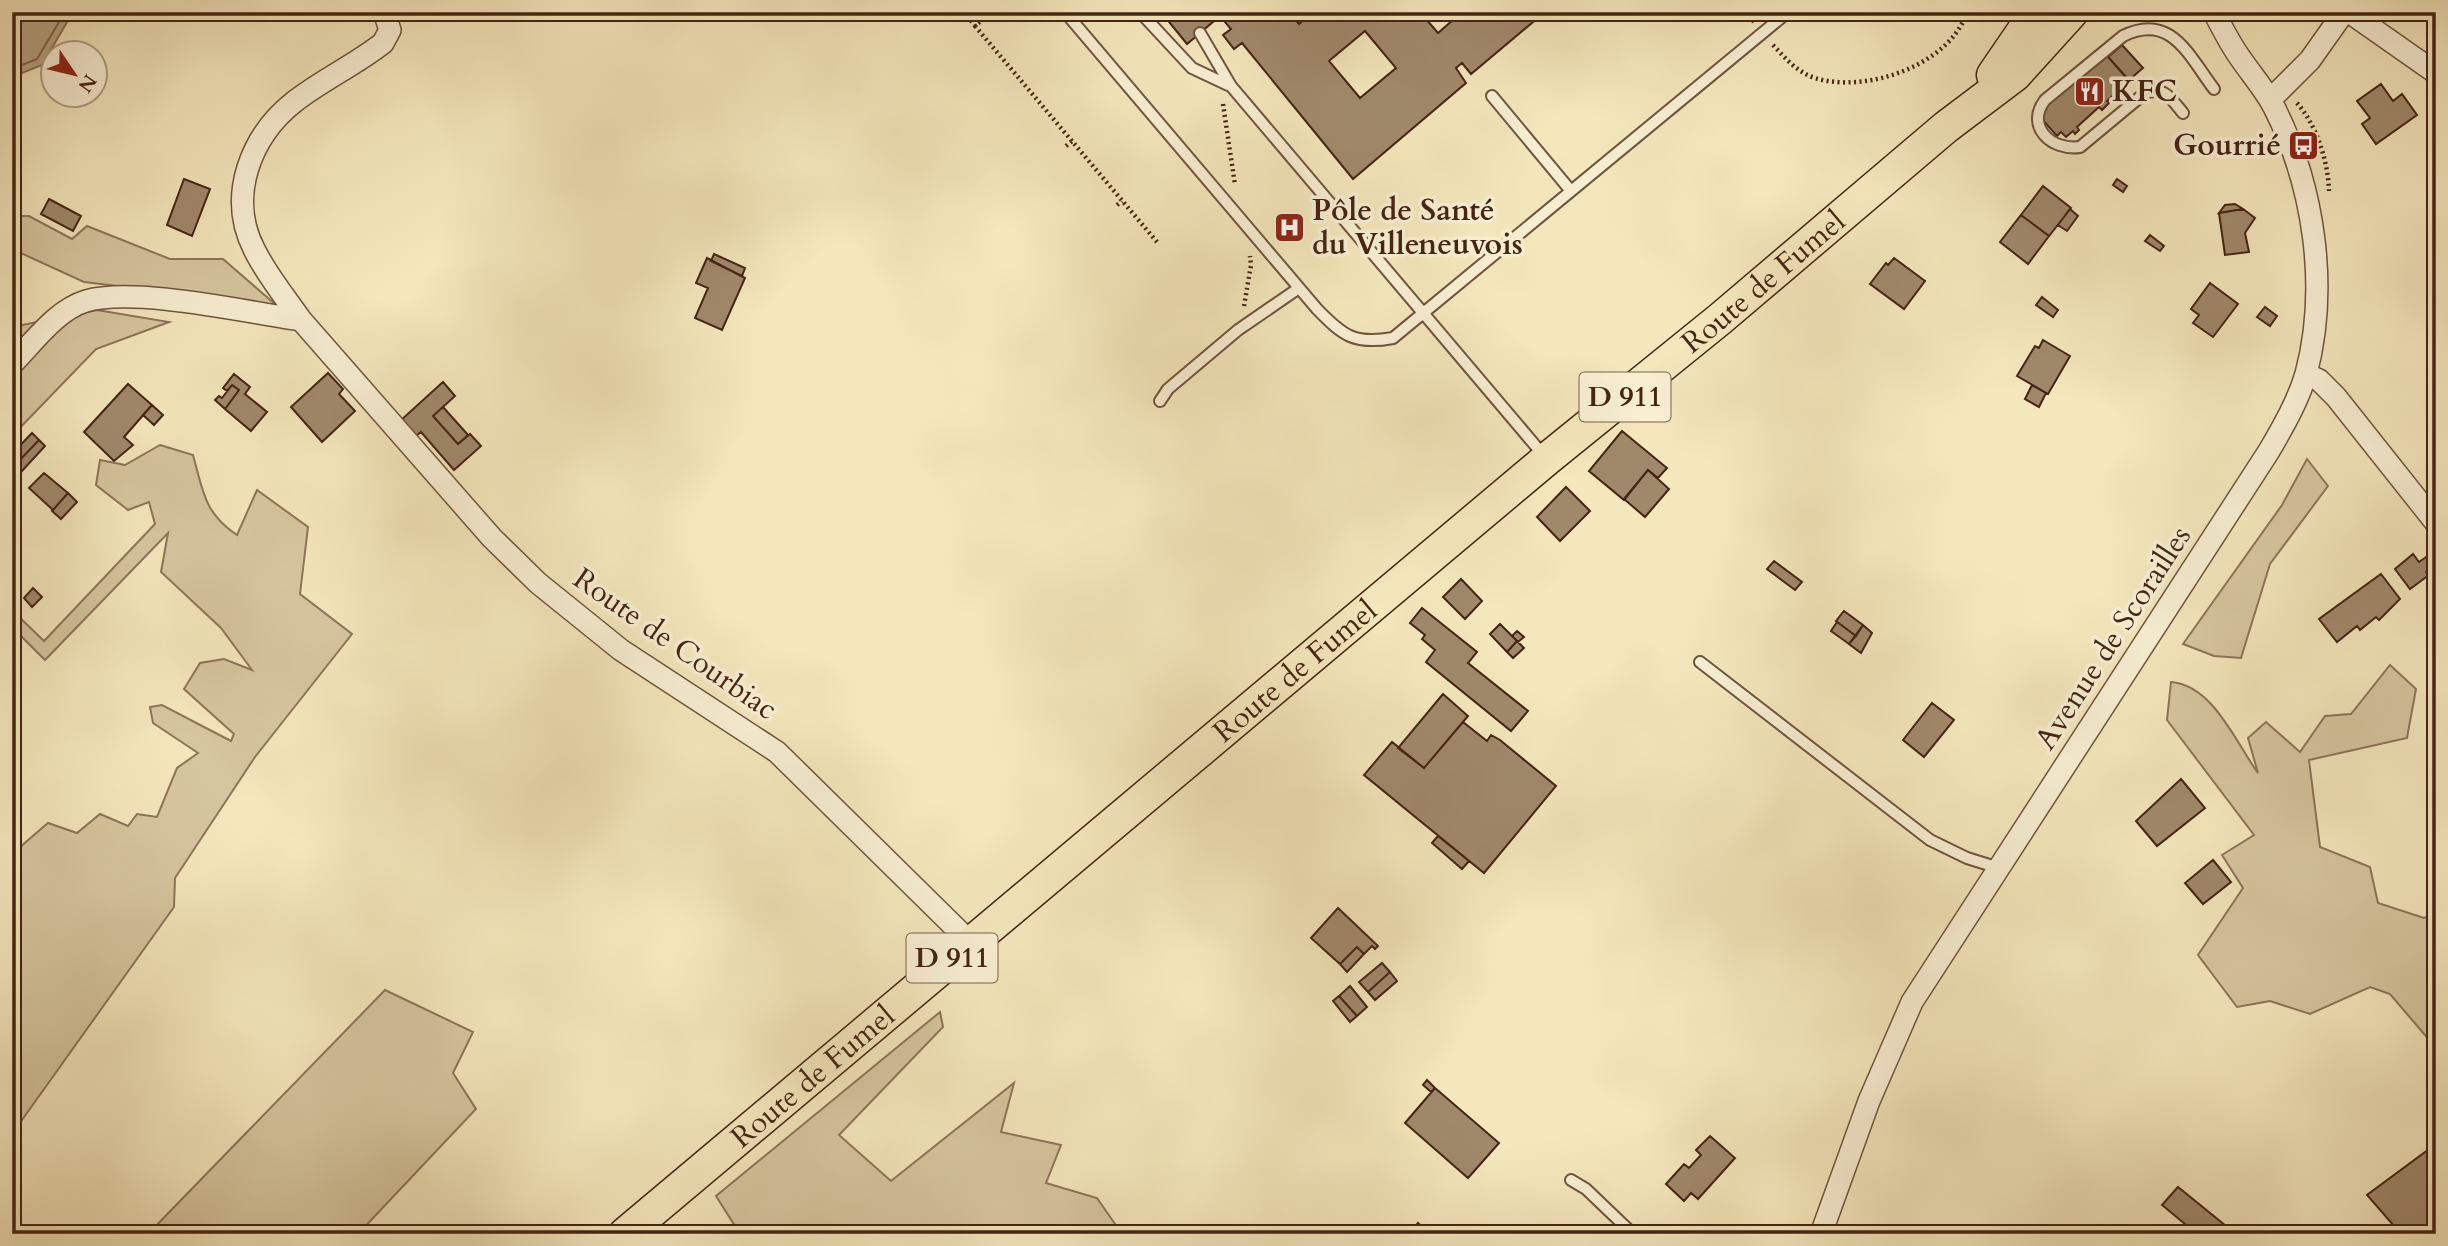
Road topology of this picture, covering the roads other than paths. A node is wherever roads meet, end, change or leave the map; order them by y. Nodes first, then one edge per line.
1 (384, 12) edge
2 (1065, 12) edge
3 (1140, 12) edge
4 (1788, 12) edge
5 (2036, 12) edge
6 (2072, 12) edge
7 (2198, 12) edge
8 (2214, 12) edge
9 (2344, 12) edge
10 (2349, 12) edge
11 (1200, 33) dead end
12 (2239, 56) junction
13 (2436, 73) edge
14 (1231, 86) junction
15 (2214, 89) dead end
16 (1492, 96) dead end
17 (2270, 100) junction
18 (1969, 111) junction
19 (2183, 113) dead end
20 (1571, 191) junction
21 (1299, 288) junction
22 (1424, 313) junction
23 (301, 320) junction
24 (12, 364) edge
25 (2305, 374) junction
26 (1160, 401) dead end
27 (1547, 459) junction
28 (2436, 523) edge
29 (1700, 662) dead end
30 (1999, 868) junction
31 (971, 943) junction
32 (1571, 1180) dead end
33 (625, 1234) edge
34 (1633, 1234) edge
35 (1821, 1234) edge

1 - 23 street, Route de Courbiac
2 - 21 lane
3 - 14 lane
4 - 20 lane
5 - 18 main road, Route de Fumel / D 911
6 - 18 main road, Route de Fumel / D 911
7 - 12 street, Avenue de Scorailles
8 - 12 street, Avenue de Scorailles
9 - 17 street
10 - 13 street
11 - 14 lane
12 - 17 street, Avenue de Scorailles
14 - 22 lane
15 - 19 lane
16 - 20 lane
17 - 25 street, Avenue de Scorailles
18 - 27 main road, Route de Fumel / D 911
20 - 22 lane
21 - 22 lane
21 - 26 lane
22 - 27 lane
23 - 24 street
23 - 31 street, Route de Courbiac
25 - 28 street
25 - 30 street, Avenue de Scorailles
27 - 31 main road, Route de Fumel / D 911
29 - 30 lane
30 - 35 street, Avenue de Scorailles
31 - 33 main road, Route de Fumel / D 911
32 - 34 lane

